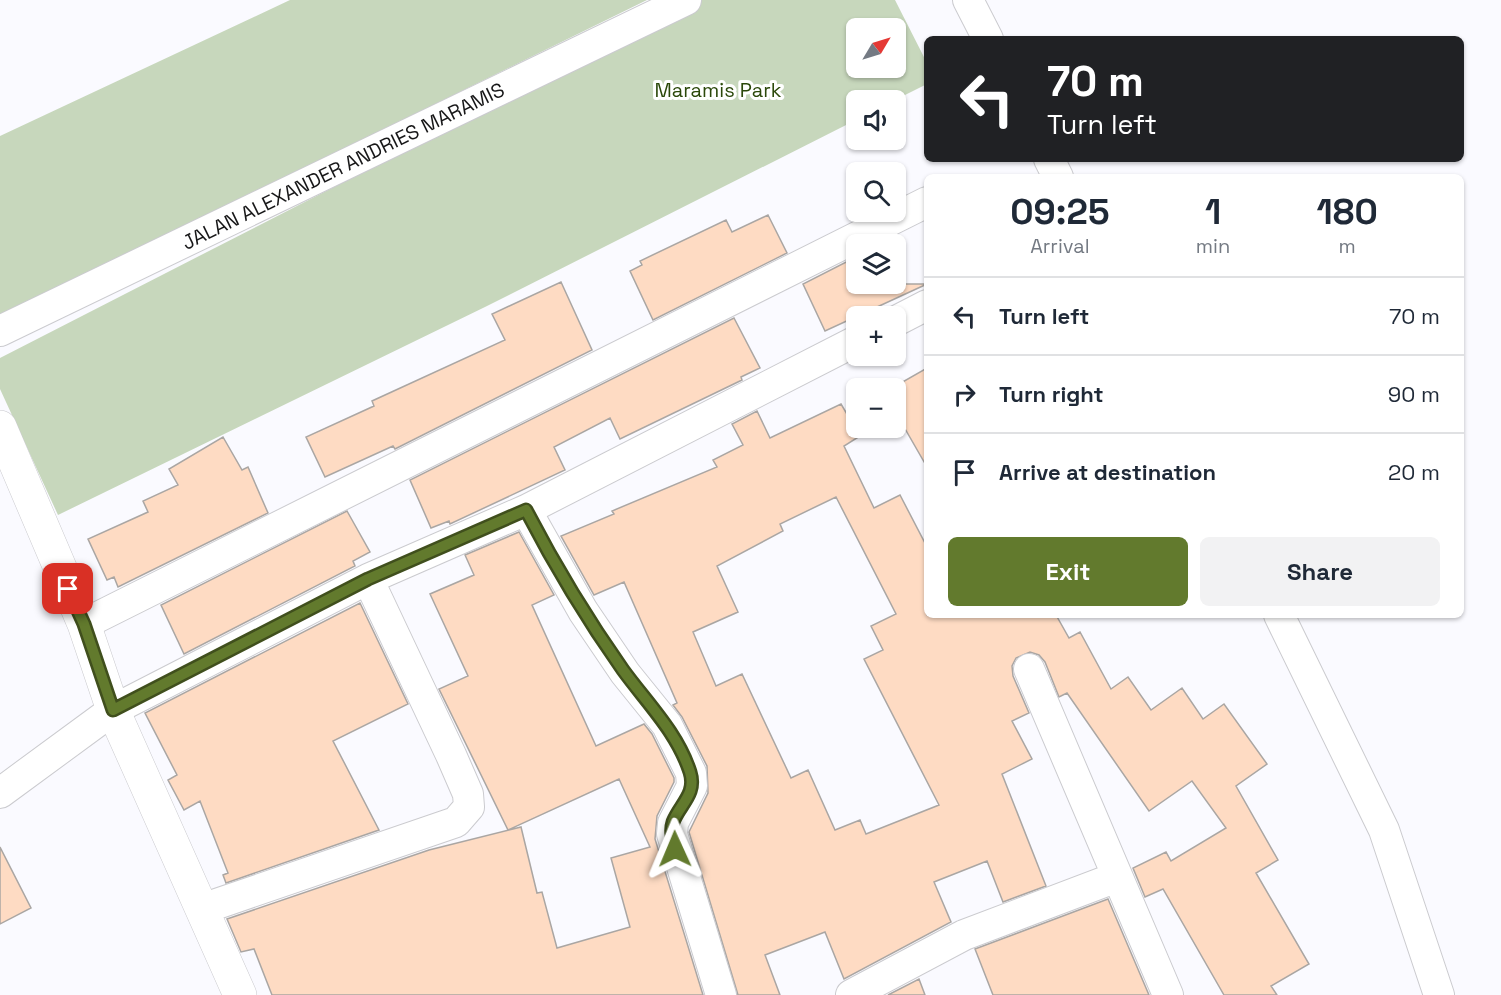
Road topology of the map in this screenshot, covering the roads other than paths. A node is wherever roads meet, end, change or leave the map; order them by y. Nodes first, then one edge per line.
1 (686, 0) edge
2 (968, 0) edge
3 (986, 36) edge
4 (924, 204) edge
5 (924, 307) edge
6 (906, 316) edge
7 (0, 331) edge
8 (846, 346) edge
9 (0, 427) edge
10 (526, 510) junction
11 (368, 579) junction
12 (1280, 618) edge
13 (84, 624) junction
14 (1029, 669) dead end
15 (113, 710) junction
16 (0, 793) edge
17 (1117, 877) junction
18 (202, 909) junction
19 (240, 995) edge
20 (721, 995) edge
21 (851, 995) edge
22 (1168, 995) edge
23 (1439, 995) edge

1 - 7 street, JALAN ALEXANDER ANDRIES MARAMIS
2 - 3 street
4 - 13 street
5 - 6 street
8 - 10 street
9 - 13 main road
10 - 11 street
10 - 20 street
11 - 15 street
11 - 18 street
12 - 23 street
13 - 15 main road
14 - 17 street
15 - 16 street
15 - 18 main road
17 - 21 street
17 - 22 street
18 - 19 main road

